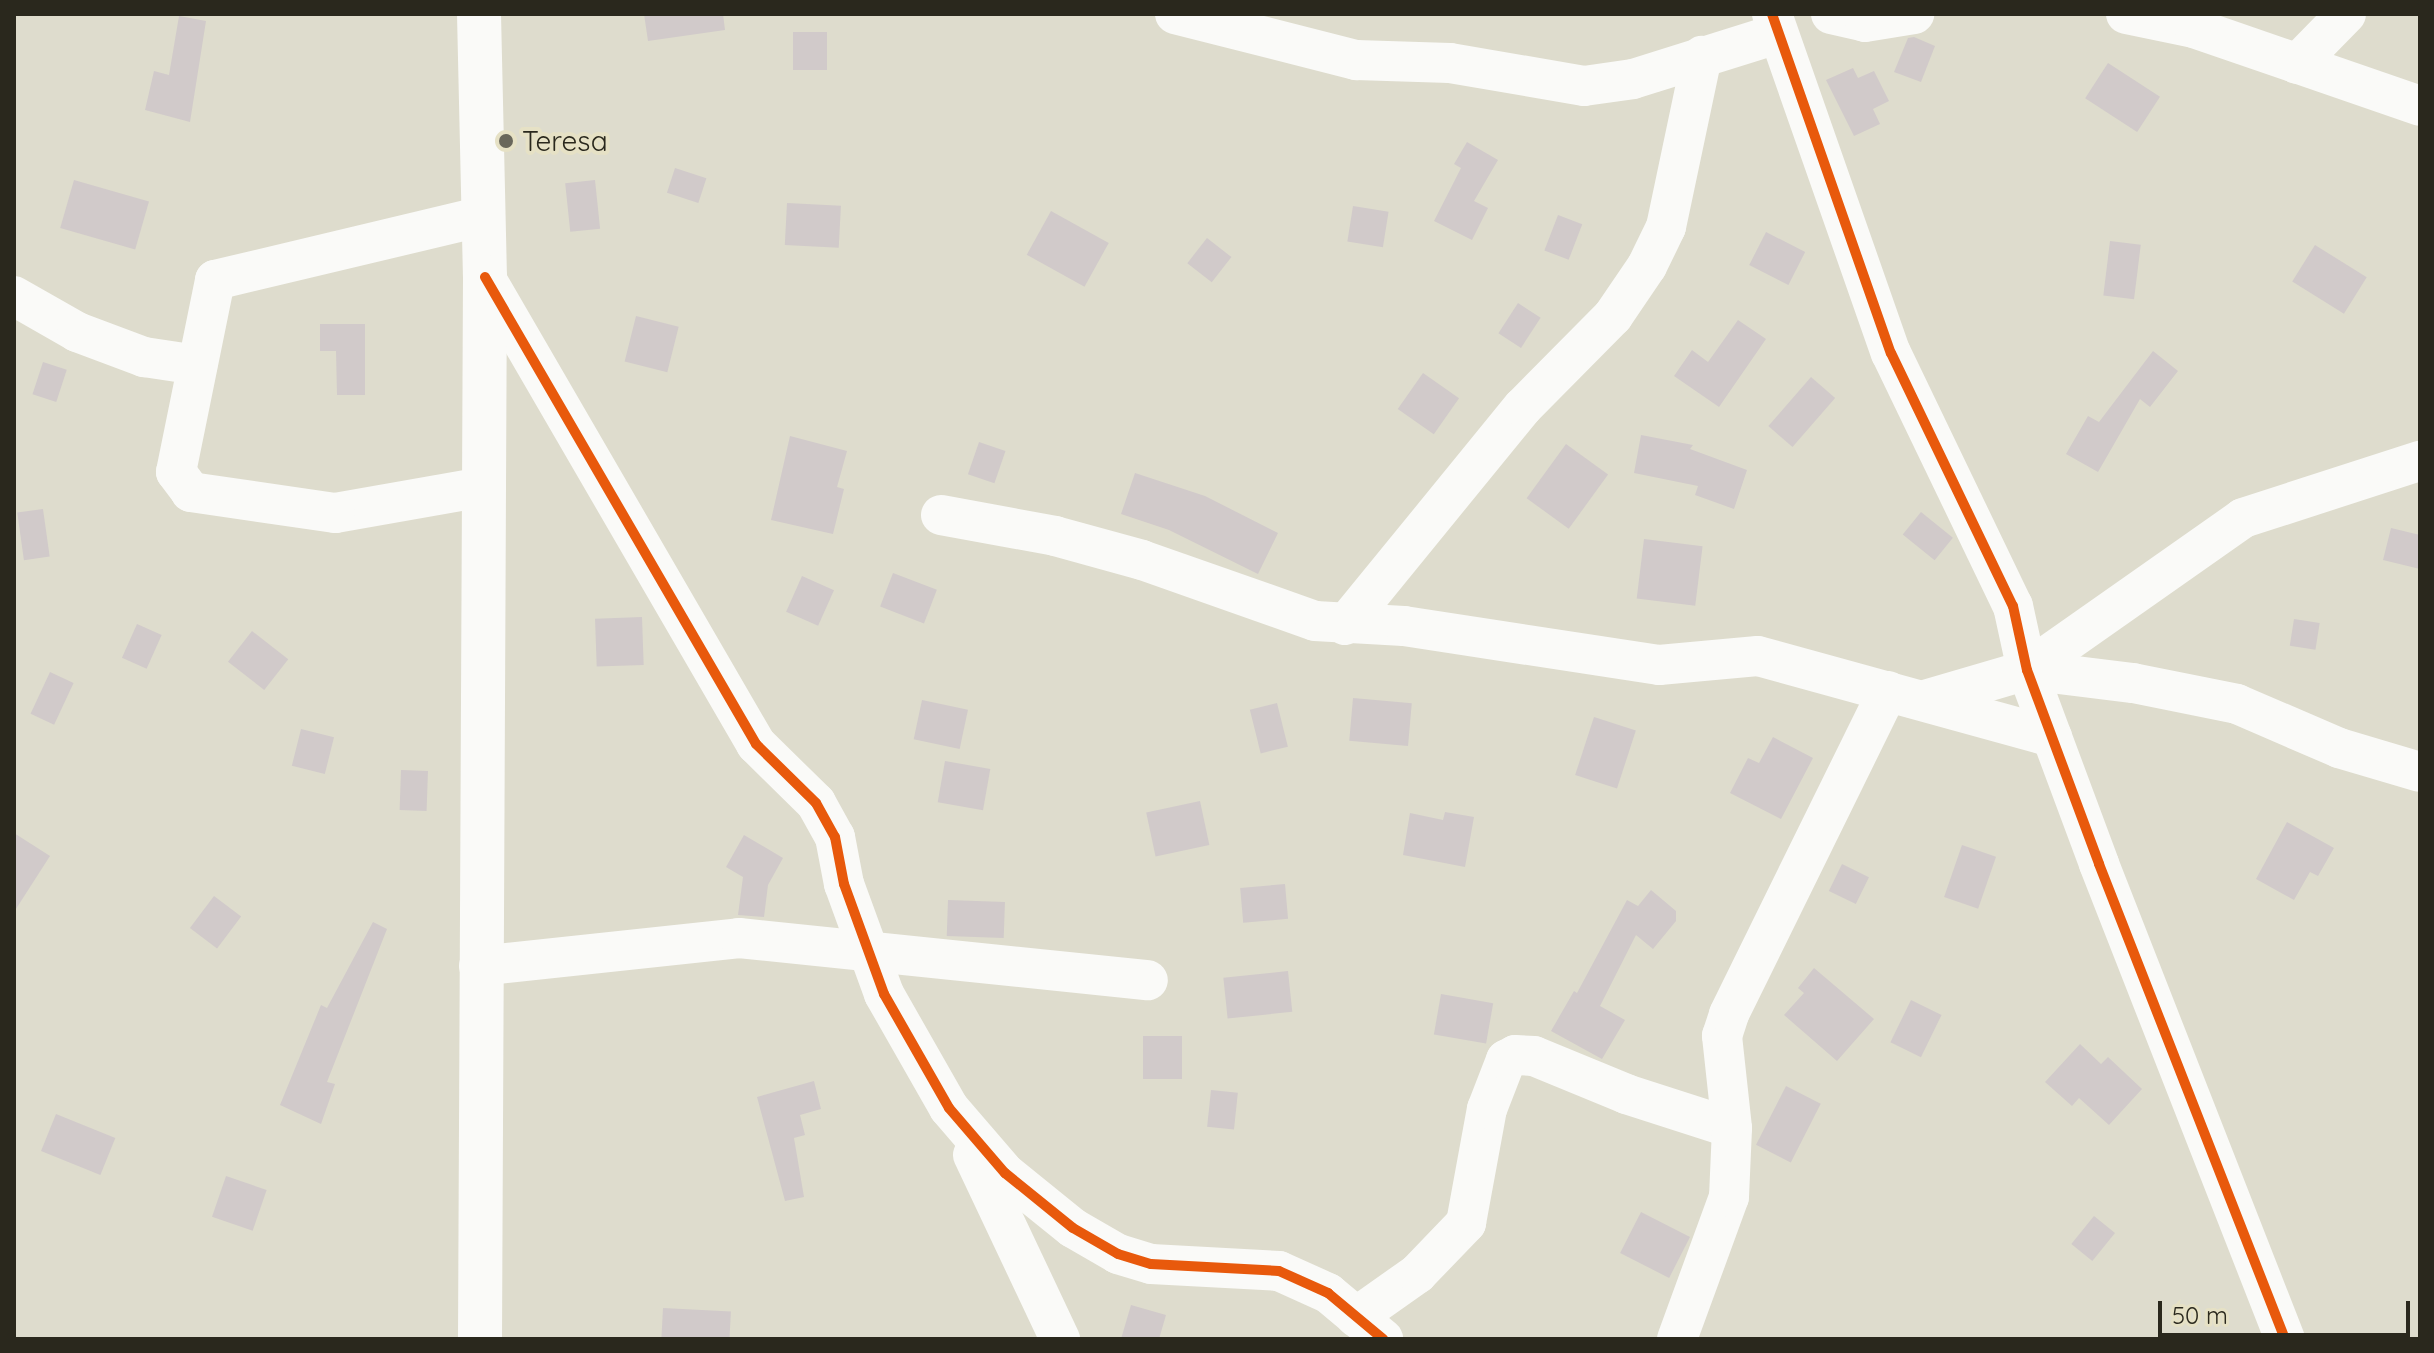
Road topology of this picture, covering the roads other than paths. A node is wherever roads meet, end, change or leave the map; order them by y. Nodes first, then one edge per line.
1 (479, 14) edge
2 (1175, 14) edge
3 (1831, 14) edge
4 (1914, 14) edge
5 (2126, 14) edge
6 (2346, 14) edge
7 (1774, 24) edge
8 (1702, 56) junction
9 (2297, 64) junction
10 (2420, 106) edge
11 (483, 216) junction
12 (485, 277) junction
13 (14, 296) edge
14 (197, 365) junction
15 (2420, 461) edge
16 (483, 487) junction
17 (941, 515) dead end
18 (1345, 625) junction
19 (2027, 670) junction
20 (1907, 696) junction
21 (2052, 737) junction
22 (2420, 772) edge
23 (869, 953) junction
24 (479, 966) junction
25 (1148, 980) dead end
26 (949, 1108) junction
27 (1732, 1128) junction
28 (1369, 1328) edge
29 (480, 1339) edge
30 (1060, 1339) edge
31 (1677, 1339) edge
32 (2285, 1339) edge

1 - 11 street
2 - 8 street
3 - 4 street
5 - 9 street
6 - 9 street
7 - 8 street
7 - 19 street
8 - 18 street
9 - 10 street
11 - 12 street
11 - 14 street
12 - 16 street
12 - 23 street
13 - 14 street
14 - 16 street
15 - 19 street
16 - 24 street
17 - 18 street
18 - 20 street
19 - 20 street
19 - 21 street
19 - 22 street
20 - 21 street
20 - 27 street
21 - 32 street
23 - 24 street
23 - 25 street
23 - 26 street
24 - 29 street
26 - 28 street
26 - 30 street
27 - 28 street
27 - 31 street

